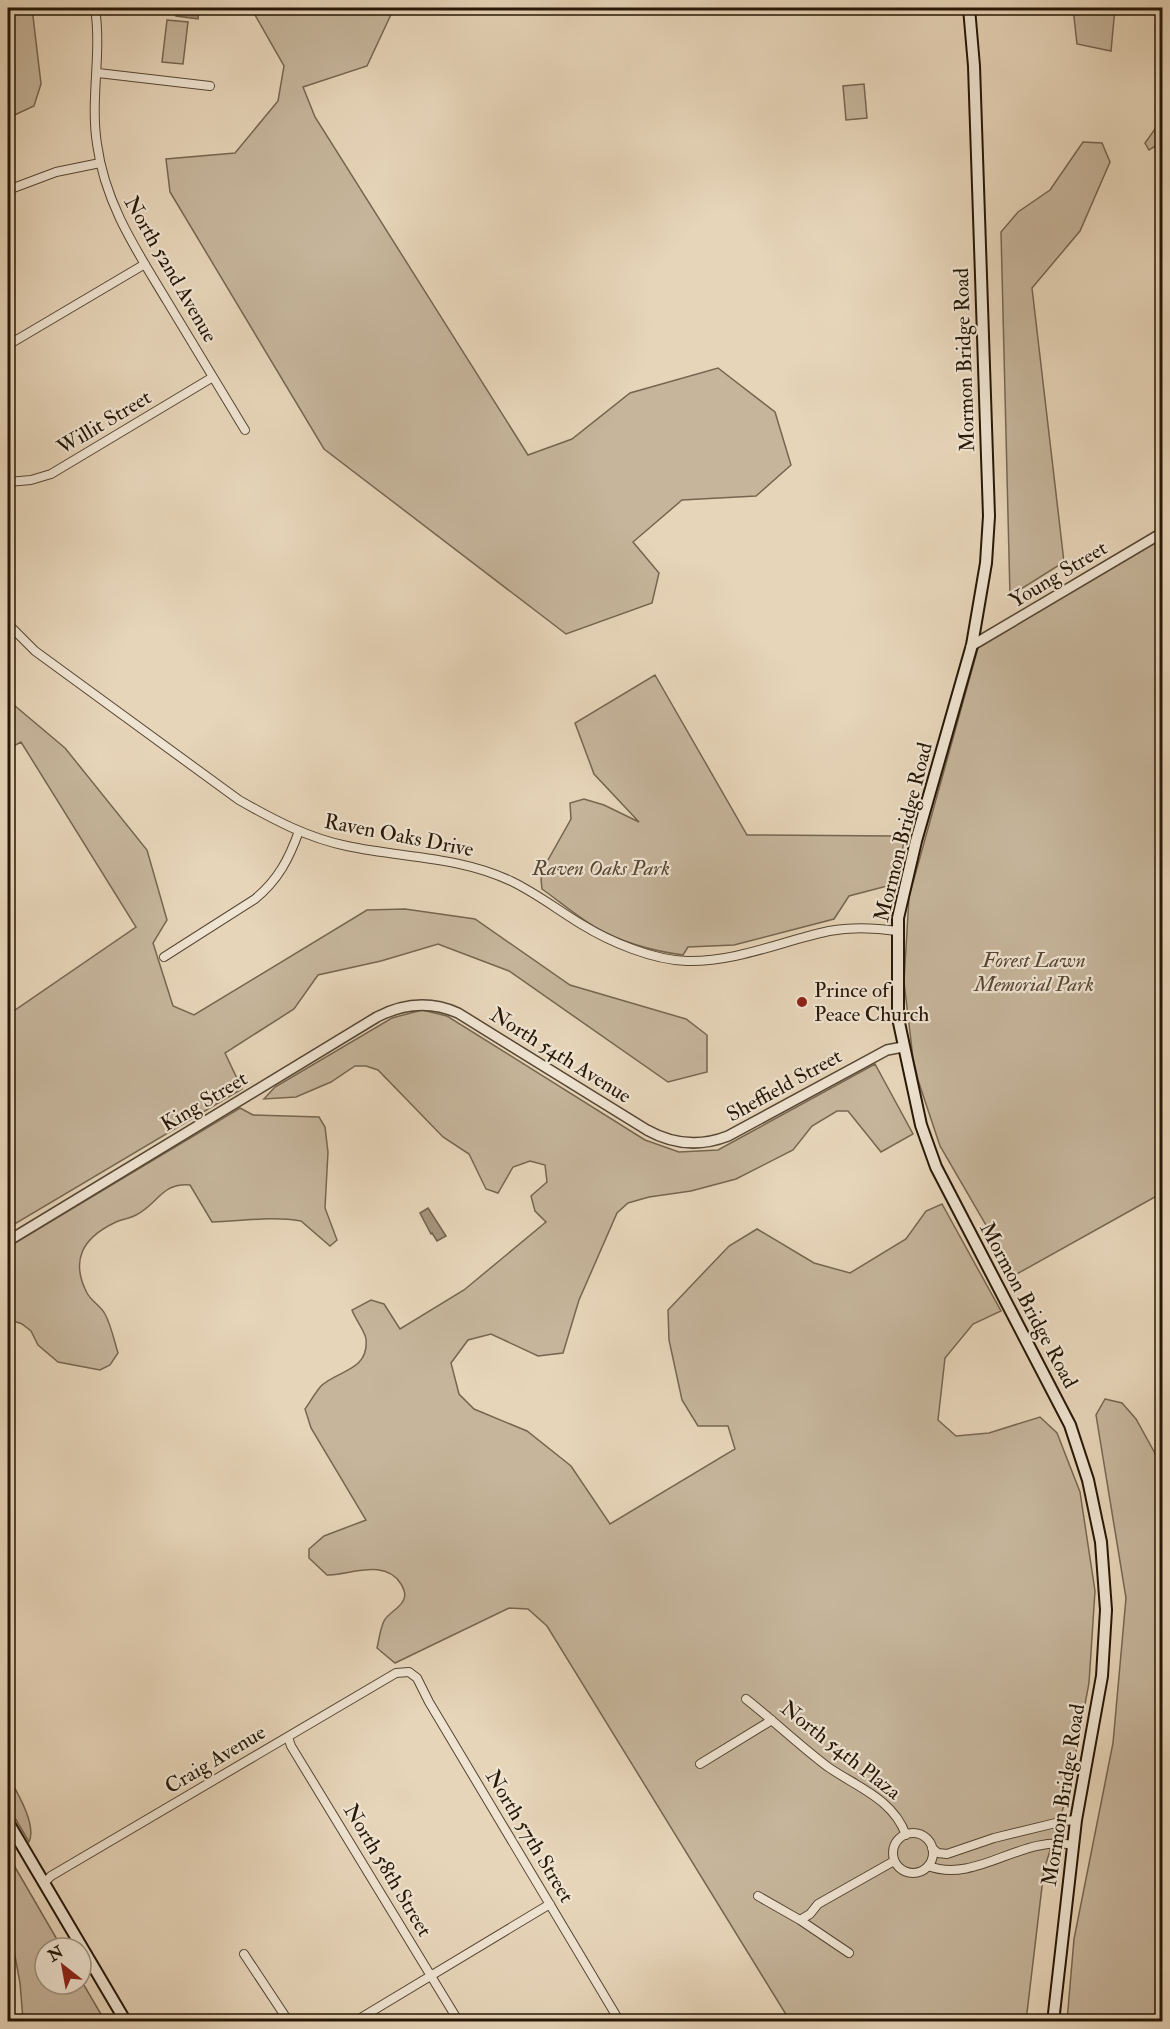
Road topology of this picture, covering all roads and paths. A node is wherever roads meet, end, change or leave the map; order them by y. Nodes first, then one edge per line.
1 (95, 8) edge
2 (969, 8) edge
3 (98, 73) junction
4 (210, 86) dead end
5 (100, 163) junction
6 (8, 190) edge
7 (145, 264) junction
8 (8, 345) edge
9 (213, 377) junction
10 (245, 430) dead end
11 (8, 482) edge
12 (1162, 533) edge
13 (8, 624) edge
14 (971, 646) junction
15 (299, 831) junction
16 (897, 931) junction
17 (164, 957) dead end
18 (423, 1005) joint
19 (903, 1047) junction
20 (679, 1142) joint
21 (8, 1241) edge
22 (406, 1672) joint
23 (746, 1700) dead end
24 (772, 1720) junction
25 (288, 1737) junction
26 (700, 1764) dead end
27 (1076, 1820) junction
28 (8, 1822) edge
29 (906, 1835) junction
30 (1073, 1845) junction
31 (932, 1848) junction
32 (894, 1861) junction
33 (928, 1866) junction
34 (44, 1883) junction
35 (758, 1896) dead end
36 (550, 1904) junction
37 (800, 1920) junction
38 (849, 1953) dead end
39 (244, 1954) dead end
40 (432, 1976) junction
41 (126, 2022) edge
42 (289, 2022) edge
43 (354, 2022) edge
44 (459, 2022) edge
45 (620, 2022) edge
46 (1053, 2022) edge

1 - 3 street, North 52nd Avenue
2 - 14 main road, Mormon Bridge Road
3 - 4 street
3 - 5 street, North 52nd Avenue
5 - 6 street
5 - 7 street, North 52nd Avenue
7 - 8 street
7 - 9 street, North 52nd Avenue
9 - 10 street, North 52nd Avenue
9 - 11 street, Willit Street
12 - 14 street, Young Street
13 - 15 street, Raven Oaks Drive
14 - 16 main road, Mormon Bridge Road
15 - 16 street, Raven Oaks Drive
15 - 17 street
16 - 19 main road, Mormon Bridge Road
18 - 20 street, North 54th Avenue
18 - 21 street, King Street
19 - 20 street, Sheffield Street
19 - 27 main road, Mormon Bridge Road
22 - 25 street, Craig Avenue
22 - 36 street, North 57th Street
23 - 24 street, North 54th Plaza
24 - 26 street
24 - 29 street, North 54th Plaza
25 - 34 street, Craig Avenue
25 - 40 street, North 58th Street
27 - 30 main road, Mormon Bridge Road
27 - 31 street
28 - 34 main road
29 - 31 street
29 - 32 street
30 - 33 street
30 - 46 main road, Mormon Bridge Road
31 - 33 street
32 - 33 street
32 - 37 street
34 - 41 main road
35 - 37 street
36 - 40 street
36 - 45 street, North 57th Street
37 - 38 street
39 - 42 street
40 - 43 street
40 - 44 street, North 58th Street

